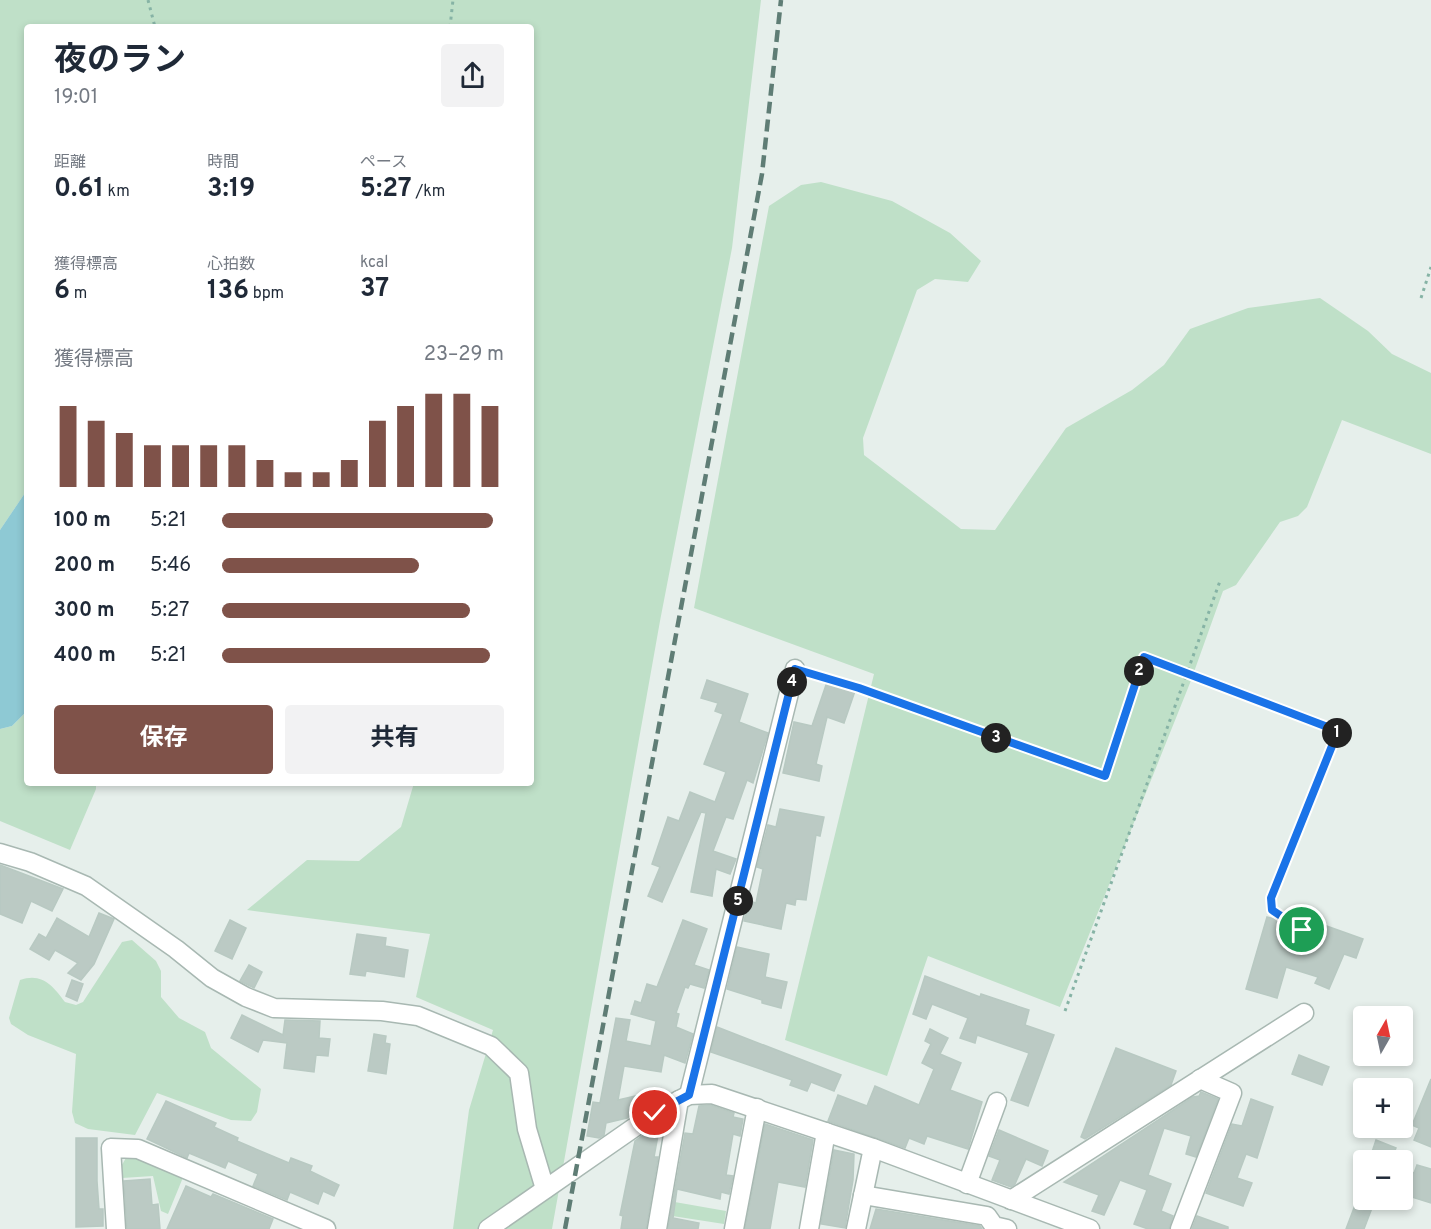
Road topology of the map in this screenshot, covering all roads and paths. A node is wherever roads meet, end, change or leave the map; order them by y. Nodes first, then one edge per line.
1 (148, 0) edge
2 (453, 0) edge
3 (154, 24) edge
4 (450, 24) edge
5 (1431, 267) edge
6 (1421, 298) dead end
7 (1220, 581) dead end
8 (795, 669) joint
9 (1186, 673) junction
10 (0, 853) edge
11 (1302, 930) dead end
12 (1065, 1011) dead end
13 (1304, 1013) dead end
14 (1200, 1079) junction
15 (684, 1098) junction
16 (997, 1101) dead end
17 (757, 1108) junction
18 (826, 1132) junction
19 (873, 1148) junction
20 (967, 1184) junction
21 (545, 1189) junction
22 (863, 1195) junction
23 (1011, 1200) junction
24 (116, 1229) edge
25 (326, 1229) edge
26 (489, 1229) edge
27 (657, 1229) edge
28 (734, 1229) edge
29 (809, 1229) edge
30 (856, 1229) edge
31 (1007, 1229) edge
32 (1090, 1229) edge
33 (1180, 1229) edge

1 - 3 path
2 - 4 path
5 - 6 path
7 - 9 path
8 - 9 path
8 - 15 street
9 - 11 path
9 - 12 path
10 - 21 street
13 - 14 street
14 - 23 street
14 - 33 street
15 - 17 street
15 - 21 street
15 - 27 street
16 - 20 street
17 - 18 street
17 - 28 street
18 - 19 street
18 - 29 street
19 - 20 street
19 - 22 street
20 - 23 street
21 - 26 street
22 - 30 street
22 - 31 street
23 - 32 street
24 - 25 street

